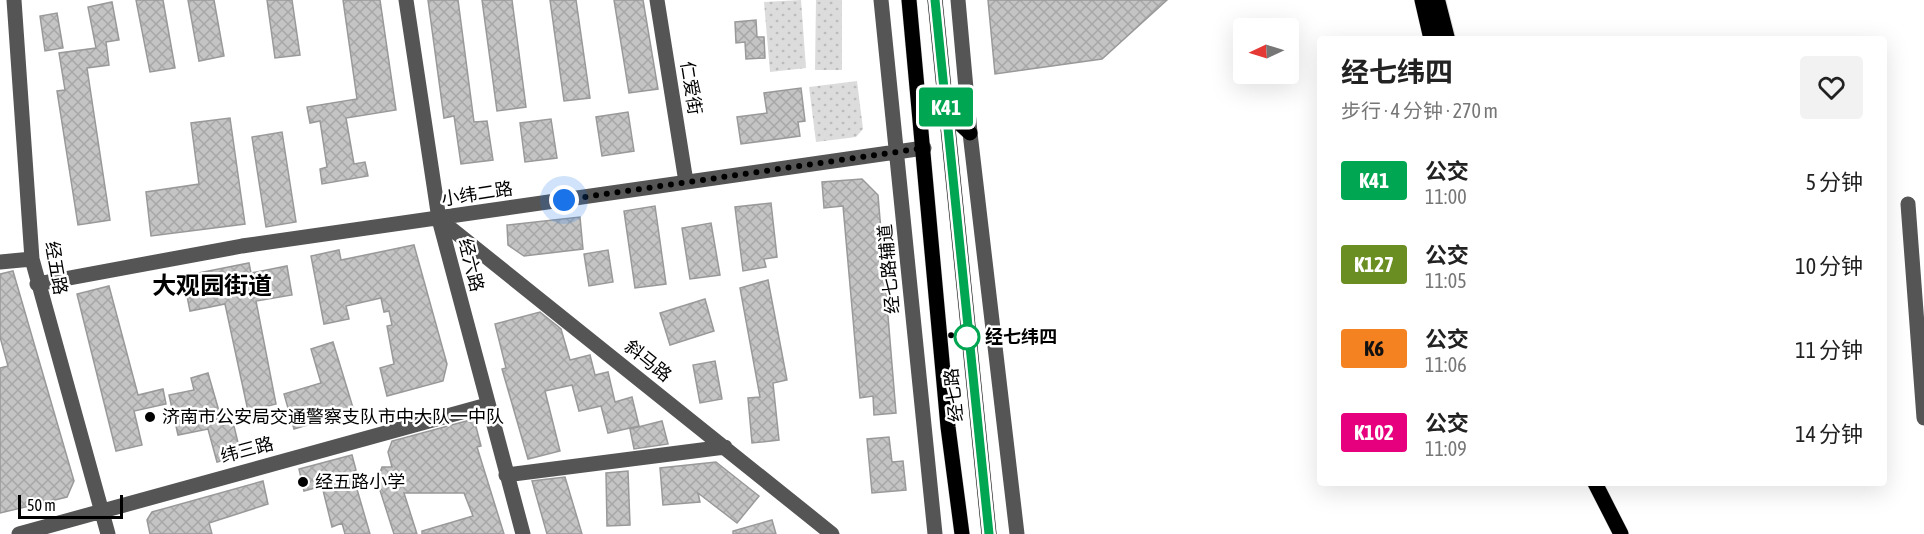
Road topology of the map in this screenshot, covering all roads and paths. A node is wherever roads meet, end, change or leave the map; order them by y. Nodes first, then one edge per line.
1 (14, 0) edge
2 (406, 0) edge
3 (657, 0) edge
4 (882, 0) edge
5 (909, 0) edge
6 (935, 0) edge
7 (958, 0) edge
8 (1422, 0) edge
9 (1436, 0) edge
10 (1430, 36) edge
11 (1445, 36) edge
12 (946, 111) junction
13 (970, 133) junction
14 (924, 148) junction
15 (898, 154) junction
16 (686, 182) junction
17 (1908, 204) dead end
18 (439, 219) junction
19 (32, 260) junction
20 (0, 262) edge
21 (37, 284) junction
22 (487, 405) junction
23 (1924, 418) edge
24 (725, 447) junction
25 (506, 475) junction
26 (1597, 486) edge
27 (101, 510) junction
28 (19, 534) edge
29 (108, 534) edge
30 (523, 534) edge
31 (832, 534) edge
32 (934, 534) edge
33 (962, 534) edge
34 (989, 534) edge
35 (1017, 534) edge
36 (1621, 534) edge

1 - 19 street, 经五路
2 - 18 street, 经六路
3 - 16 street, 仁爱街
4 - 15 street, 经七路辅道
5 - 14 main road, 经七路
6 - 12 main road, 经七路
7 - 13 street
8 - 10 main road
9 - 11 highway
12 - 13 main road
12 - 34 main road, 经七路
13 - 35 street
14 - 15 street, 小纬二路
14 - 33 main road, 经七路
15 - 16 street, 小纬二路
15 - 32 street, 经七路辅道
16 - 18 street, 小纬二路
17 - 23 street
18 - 21 street, 小纬二路
18 - 22 street, 经六路
18 - 24 street, 斜马路
19 - 20 street
19 - 21 street, 经五路
21 - 27 street, 经五路
22 - 25 street, 经六路
22 - 27 street, 纬三路
24 - 25 street
24 - 31 street, 斜马路
25 - 30 street, 经六路
26 - 36 main road
27 - 28 street, 纬三路
27 - 29 street, 经五路

